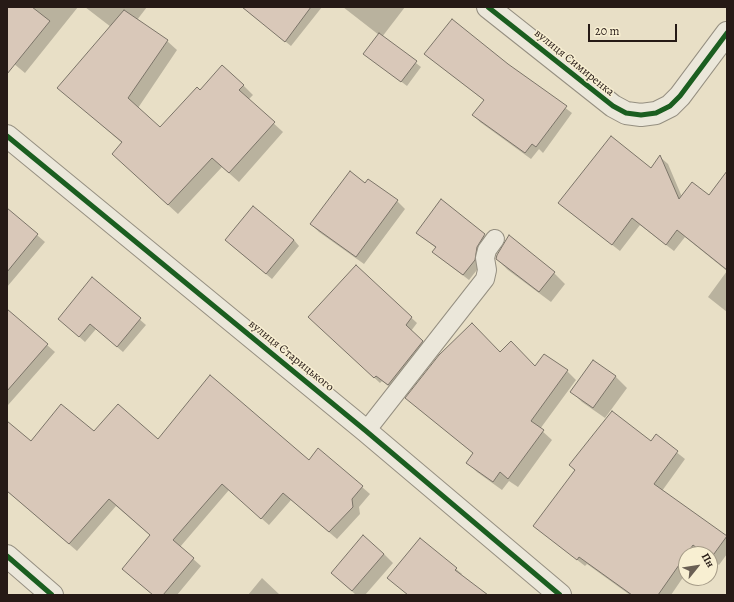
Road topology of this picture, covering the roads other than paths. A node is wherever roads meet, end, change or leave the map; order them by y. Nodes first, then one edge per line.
1 (488, 7) edge
2 (724, 42) edge
3 (7, 136) edge
4 (495, 239) dead end
5 (366, 431) junction
6 (7, 556) edge
7 (52, 595) edge
8 (560, 595) edge

1 - 2 street, вулиця Симиренка
3 - 5 street, вулиця Старицького
4 - 5 lane
5 - 8 street, вулиця Старицького
6 - 7 street

